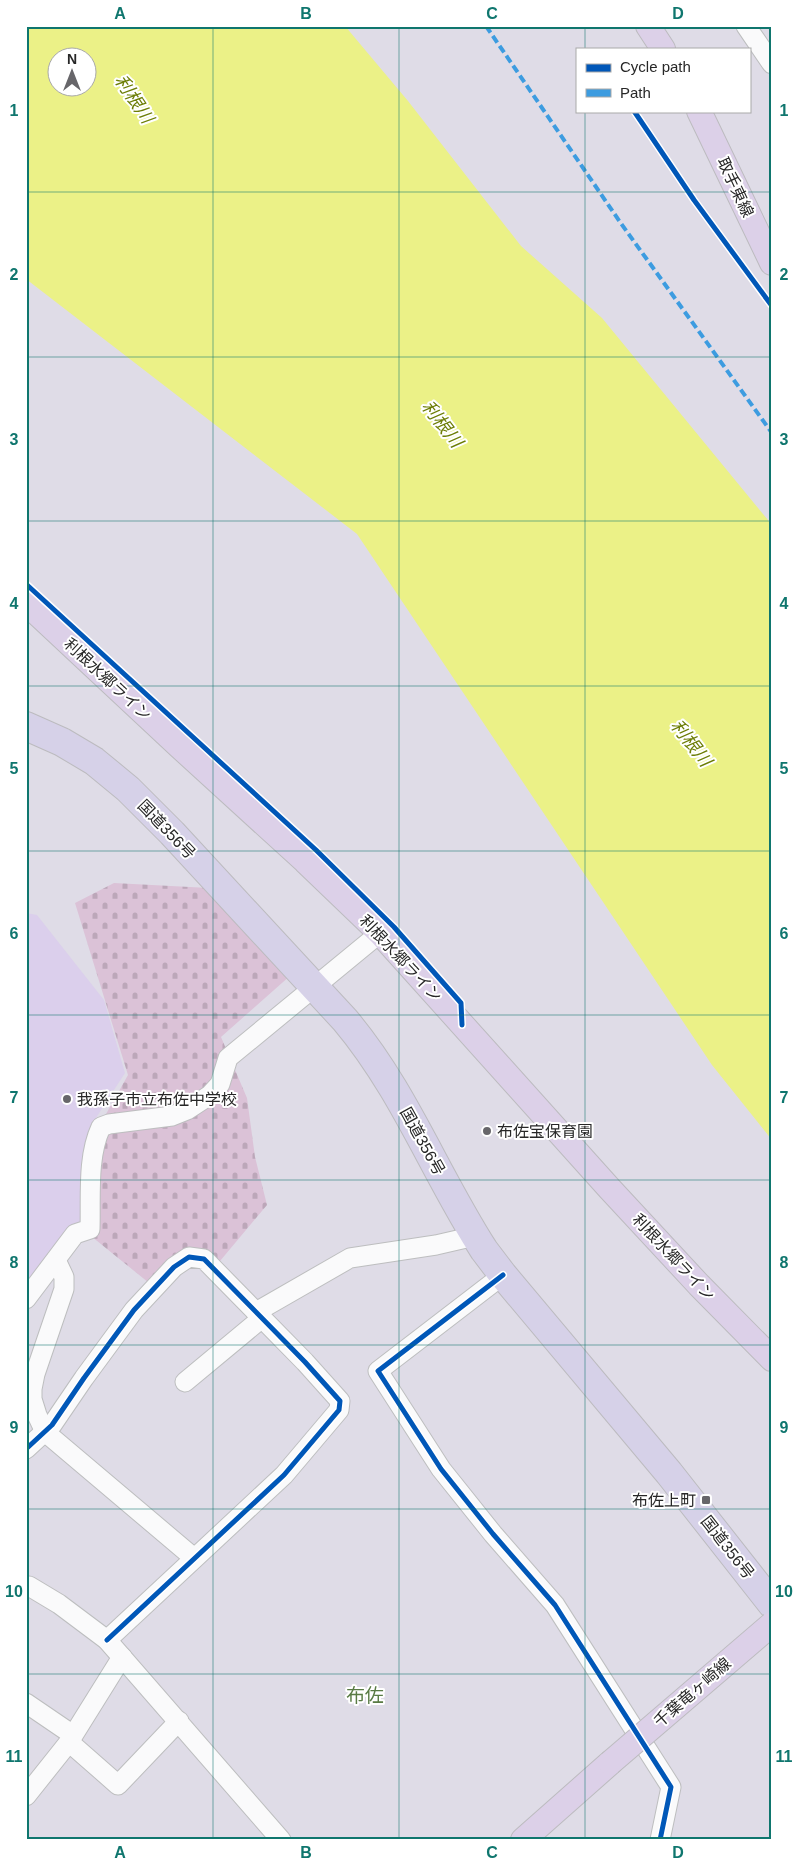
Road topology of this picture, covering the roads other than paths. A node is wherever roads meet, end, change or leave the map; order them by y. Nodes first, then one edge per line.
1 (648, 26) edge
2 (746, 26) edge
3 (662, 48) edge
4 (772, 64) edge
5 (699, 112) edge
6 (772, 263) edge
7 (26, 603) edge
8 (26, 726) edge
9 (380, 933) junction
10 (314, 986) junction
11 (475, 1236) junction
12 (56, 1260) junction
13 (503, 1275) junction
14 (26, 1300) edge
15 (259, 1315) junction
16 (772, 1359) edge
17 (185, 1382) dead end
18 (45, 1432) junction
19 (26, 1449) edge
20 (194, 1558) junction
21 (29, 1586) dead end
22 (772, 1604) edge
23 (772, 1624) edge
24 (107, 1640) junction
25 (122, 1657) junction
26 (26, 1703) edge
27 (179, 1721) junction
28 (71, 1738) junction
29 (26, 1796) edge
30 (281, 1840) edge
31 (523, 1840) edge
32 (660, 1840) edge

1 - 3 main road
2 - 4 street
5 - 6 main road, 取手東線
7 - 9 main road, 利根水郷ライン
8 - 10 highway, 国道356号
9 - 10 street
9 - 16 main road, 利根水郷ライン
10 - 11 highway, 国道356号
10 - 12 street
11 - 13 highway, 国道356号
11 - 15 street
12 - 14 street
12 - 18 street
13 - 22 highway, 国道356号
13 - 32 street
15 - 17 street
15 - 18 street
15 - 20 street
18 - 19 street
18 - 20 street
20 - 24 street
21 - 24 street
23 - 31 main road, 千葉竜ヶ崎線, bridge
24 - 25 street
25 - 27 street
25 - 28 street
26 - 28 street
27 - 28 street
27 - 30 street
28 - 29 street

